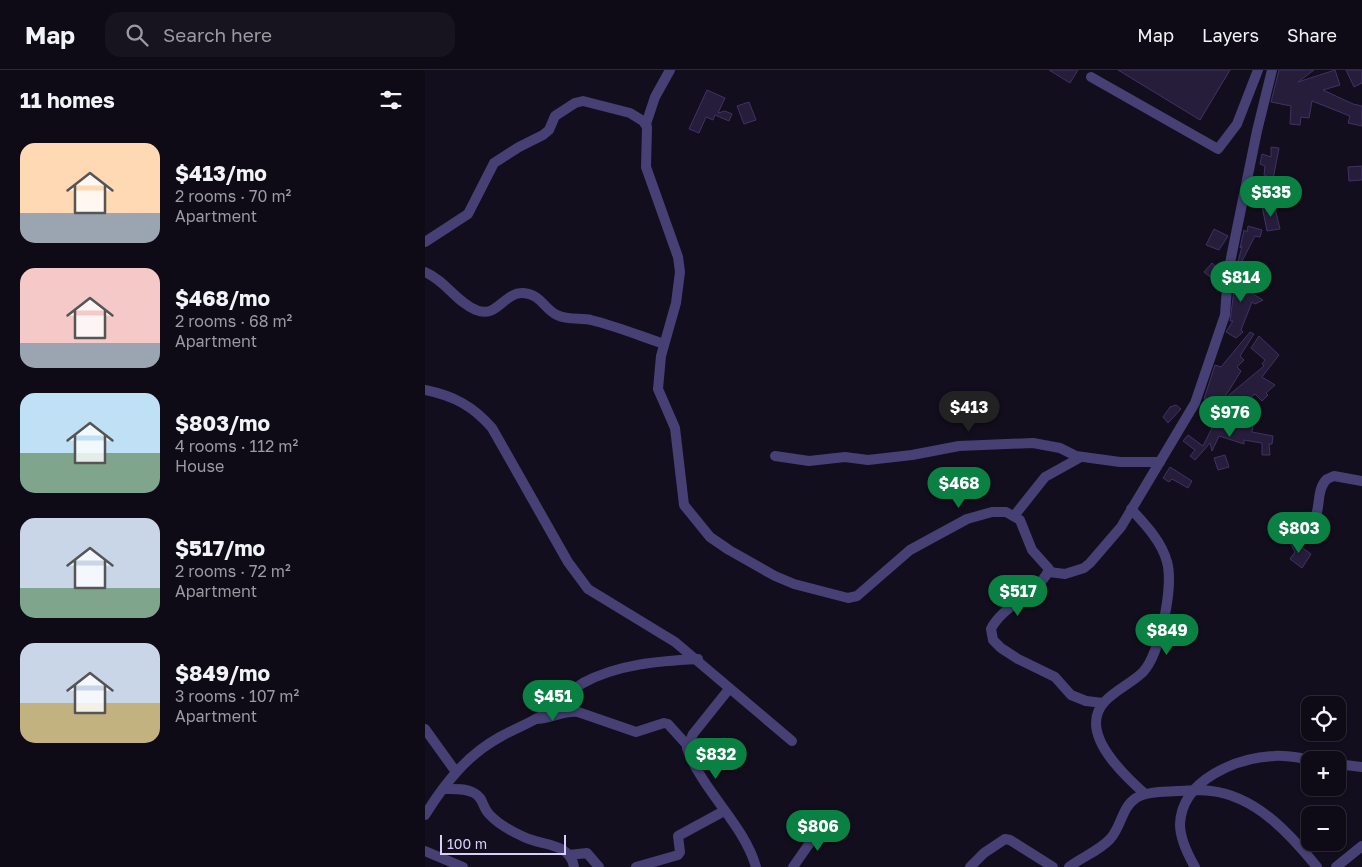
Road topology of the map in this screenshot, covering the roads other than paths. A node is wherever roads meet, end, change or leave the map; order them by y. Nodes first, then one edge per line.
1 (669, 70) edge
2 (1259, 70) edge
3 (1272, 70) edge
4 (1091, 77) dead end
5 (646, 124) junction
6 (425, 242) edge
7 (425, 272) edge
8 (664, 344) junction
9 (425, 390) edge
10 (775, 456) dead end
11 (1081, 457) junction
12 (1159, 462) junction
13 (1362, 481) edge
14 (1131, 509) junction
15 (1014, 516) junction
16 (1297, 537) dead end
17 (1049, 572) junction
18 (697, 659) junction
19 (729, 689) junction
20 (1103, 702) junction
21 (535, 719) junction
22 (425, 728) edge
23 (792, 741) dead end
24 (687, 745) junction
25 (1301, 758) edge
26 (1346, 765) edge
27 (1362, 767) edge
28 (456, 772) junction
29 (443, 789) junction
30 (1195, 791) junction
31 (1145, 794) junction
32 (724, 811) junction
33 (425, 815) edge
34 (823, 824) dead end
35 (1362, 846) edge
36 (425, 851) edge
37 (569, 855) junction
38 (463, 867) edge
39 (574, 867) edge
40 (599, 867) edge
41 (636, 867) edge
42 (756, 867) edge
43 (793, 867) edge
44 (970, 867) edge
45 (1053, 867) edge
46 (1069, 867) edge
47 (1195, 867) edge
48 (1317, 867) edge
49 (1335, 867) edge

1 - 5 street
2 - 4 street
3 - 12 street
5 - 6 street
5 - 8 street
7 - 8 street
8 - 15 street
9 - 18 street
10 - 11 street
11 - 12 street
11 - 15 street
12 - 14 street
13 - 16 street
14 - 17 street
14 - 20 street
15 - 17 street
17 - 20 street
18 - 19 street
18 - 21 street
19 - 23 street
19 - 24 street
20 - 31 street
21 - 24 street
21 - 28 street
22 - 28 street
24 - 32 street
25 - 30 street
26 - 27 street
28 - 29 street
29 - 33 street
29 - 37 street
30 - 31 street
30 - 47 street
30 - 48 street
31 - 46 street
32 - 41 street
32 - 42 street
34 - 43 street
35 - 49 street
36 - 38 street
37 - 39 street
37 - 40 street
44 - 45 street

